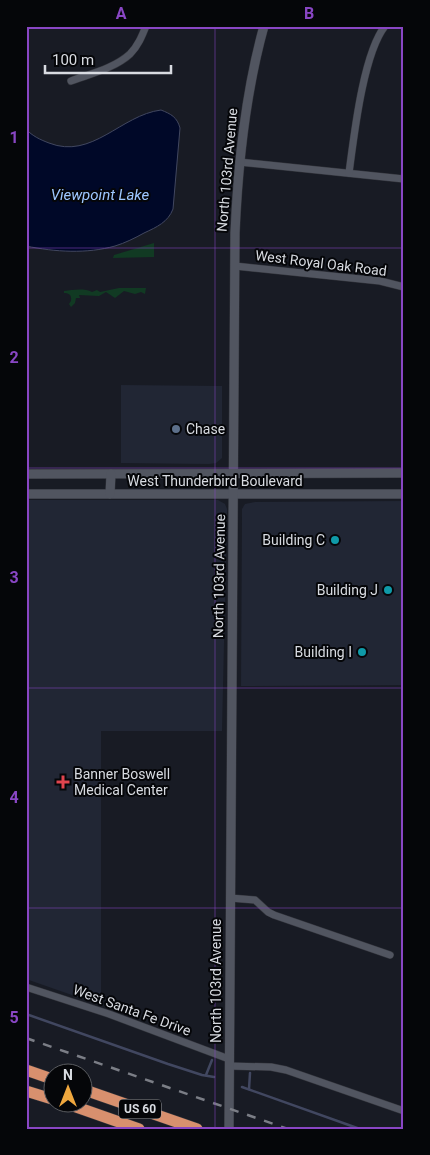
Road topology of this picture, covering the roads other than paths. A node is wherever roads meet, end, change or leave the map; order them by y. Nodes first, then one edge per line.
1 (146, 26) edge
2 (264, 26) edge
3 (385, 26) edge
4 (71, 81) dead end
5 (239, 162) junction
6 (349, 173) junction
7 (404, 179) edge
8 (235, 266) junction
9 (404, 287) edge
10 (404, 473) edge
11 (26, 474) edge
12 (111, 474) junction
13 (234, 474) junction
14 (26, 494) edge
15 (110, 494) junction
16 (404, 494) edge
17 (234, 495) junction
18 (230, 898) junction
19 (390, 955) dead end
20 (26, 987) edge
21 (229, 1062) junction
22 (26, 1070) edge
23 (42, 1076) edge
24 (26, 1091) edge
25 (92, 1092) edge
26 (42, 1097) edge
27 (404, 1111) edge
28 (91, 1112) edge
29 (139, 1129) edge
30 (197, 1129) edge
31 (229, 1129) edge

1 - 4 street
2 - 5 street, North 103rd Avenue
3 - 6 street
5 - 6 street
5 - 8 street, North 103rd Avenue
6 - 7 street
8 - 9 street, West Royal Oak Road
8 - 13 street, North 103rd Avenue
10 - 13 street, West Thunderbird Boulevard
11 - 12 street, West Thunderbird Boulevard
12 - 13 street, West Thunderbird Boulevard
12 - 15 street
13 - 17 street, North 103rd Avenue
14 - 15 street, West Thunderbird Boulevard
15 - 17 street, West Thunderbird Boulevard
16 - 17 street, West Thunderbird Boulevard
17 - 18 street, North 103rd Avenue
18 - 19 street
18 - 21 street, North 103rd Avenue
20 - 21 street, West Santa Fe Drive
21 - 27 street, West Santa Fe Drive
21 - 31 street, North 103rd Avenue
22 - 23 highway
24 - 26 highway
25 - 30 highway, US 60
28 - 29 highway, US 60

